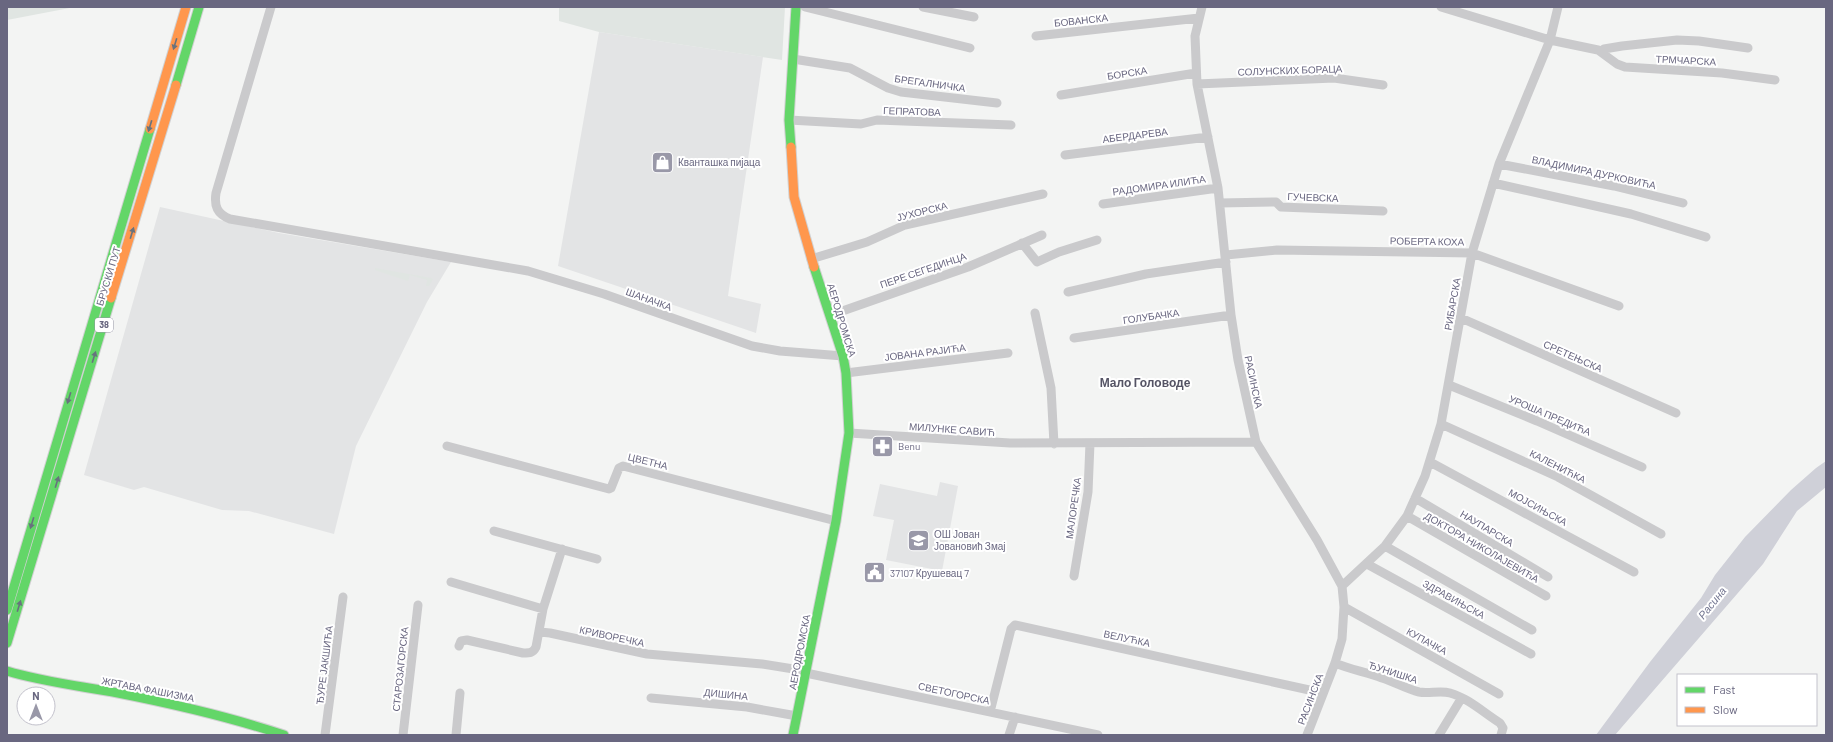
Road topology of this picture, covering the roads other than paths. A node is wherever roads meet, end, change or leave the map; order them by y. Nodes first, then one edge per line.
1 (186, 7) edge
2 (200, 7) edge
3 (271, 7) edge
4 (796, 7) edge
5 (805, 7) edge
6 (923, 7) edge
7 (1202, 7) edge
8 (1441, 7) edge
9 (1558, 7) edge
10 (974, 17) dead end
11 (1200, 18) junction
12 (1036, 36) dead end
13 (1550, 40) junction
14 (970, 48) dead end
15 (1748, 48) dead end
16 (1601, 51) junction
17 (793, 58) junction
18 (1196, 73) junction
19 (1775, 80) dead end
20 (1197, 84) junction
21 (1383, 85) dead end
22 (1061, 95) dead end
23 (997, 103) dead end
24 (789, 120) junction
25 (1011, 125) dead end
26 (1208, 137) junction
27 (1065, 155) dead end
28 (1499, 164) junction
29 (1493, 183) junction
30 (1218, 188) junction
31 (1043, 194) dead end
32 (1220, 203) junction
33 (1683, 203) dead end
34 (1103, 204) dead end
35 (1383, 211) dead end
36 (1042, 235) dead end
37 (1706, 237) dead end
38 (1097, 240) dead end
39 (1022, 243) junction
40 (1472, 253) junction
41 (811, 258) junction
42 (1226, 259) junction
43 (1068, 292) dead end
44 (1619, 306) dead end
45 (1035, 313) dead end
46 (831, 315) junction
47 (1231, 315) junction
48 (1461, 318) junction
49 (1074, 338) dead end
50 (1008, 353) dead end
51 (843, 356) junction
52 (846, 373) junction
53 (1449, 385) junction
54 (1676, 413) dead end
55 (1441, 424) junction
56 (849, 433) junction
57 (1256, 442) junction
58 (1090, 443) junction
59 (1054, 444) junction
60 (447, 446) dead end
61 (1430, 462) junction
62 (1642, 467) dead end
63 (1415, 498) junction
64 (1407, 516) junction
65 (836, 521) junction
66 (494, 531) dead end
67 (1661, 534) dead end
68 (1385, 546) junction
69 (562, 549) junction
70 (597, 559) dead end
71 (1366, 564) junction
72 (1634, 572) dead end
73 (1074, 576) dead end
74 (1548, 577) dead end
75 (451, 582) dead end
76 (1342, 586) junction
77 (1546, 596) dead end
78 (343, 597) dead end
79 (418, 605) dead end
80 (1344, 607) junction
81 (544, 609) junction
82 (7, 610) edge
83 (1532, 630) dead end
84 (540, 632) junction
85 (7, 643) edge
86 (459, 646) dead end
87 (1531, 654) dead end
88 (1336, 664) junction
89 (7, 671) edge
90 (804, 672) junction
91 (460, 693) dead end
92 (1324, 693) junction
93 (1499, 694) dead end
94 (651, 698) dead end
95 (1461, 699) junction
96 (990, 712) junction
97 (797, 716) junction
98 (1015, 717) junction
99 (1502, 732) edge
100 (1309, 734) edge
101 (284, 735) edge
102 (325, 735) edge
103 (403, 735) edge
104 (456, 735) edge
105 (793, 735) edge
106 (1009, 735) edge
107 (1098, 735) edge
108 (1439, 735) edge

1 -> 82 main road, БРУСКИ ПУТ / 38
85 -> 2 main road, БРУСКИ ПУТ / 38
3 - 51 street, ШАНАЧКА
4 - 17 main road, АЕРОДРОМСКА
5 - 14 street
6 - 10 street
7 - 11 street, РАСИНСКА
8 - 13 street, ТРМЧАРСКА
9 - 13 street, РИБАРСКА
11 - 12 street, БОВАНСКА
11 - 18 street, РАСИНСКА
13 - 16 street, ТРМЧАРСКА
13 - 28 street, РИБАРСКА
15 - 16 street, ТРМЧАРСКА
16 - 19 street, ТРМЧАРСКА
17 - 23 street, БРЕГАЛНИЧКА
17 - 24 main road, АЕРОДРОМСКА
18 - 20 street, РАСИНСКА
18 - 22 street, БОРСКА
20 - 21 street, СОЛУНСКИХ БОРАЦА
20 - 26 street, РАСИНСКА
24 - 25 street, ГЕПРАТОВА
24 - 41 main road, АЕРОДРОМСКА
26 - 27 street, АБЕРДАРЕВА
26 - 30 street, РАСИНСКА
28 - 29 street, РИБАРСКА
28 - 33 street, ВЛАДИМИРА ДУРКОВИЋА
29 - 37 street
29 - 40 street, РИБАРСКА
30 - 32 street, РАСИНСКА
30 - 34 street, РАДОМИРА ИЛИЋА
31 - 41 street, ЈУХОРСКА
32 - 35 street, ГУЧЕВСКА
32 - 42 street, РАСИНСКА
36 - 39 street, ПЕРЕ СЕГЕДИНЦА
38 - 39 street
39 - 46 street, ПЕРЕ СЕГЕДИНЦА
40 - 42 street, РОБЕРТА КОХА
40 - 44 street, РОБЕРТА КОХА
40 - 48 street, РИБАРСКА
41 - 46 main road, АЕРОДРОМСКА
42 - 43 street, РОБЕРТА КОХА
42 - 47 street, РАСИНСКА
45 - 59 street
46 - 51 main road, АЕРОДРОМСКА
47 - 49 street, ГОЛУБАЧКА
47 - 57 street, РАСИНСКА
48 - 53 street, РИБАРСКА
48 - 54 street, СРЕТЕЊСКА
50 - 52 street, ЈОВАНА РАЈИЋА
51 - 52 main road, АЕРОДРОМСКА
52 - 56 main road, АЕРОДРОМСКА
53 - 55 street, РИБАРСКА
53 - 62 street, УРОША ПРЕДИЋА
55 - 61 street, РИБАРСКА
55 - 67 street, КАЛЕНИЋКА
56 - 59 street, МИЛУНКЕ САВИЋ
56 - 65 main road, АЕРОДРОМСКА
57 - 58 street, МИЛУНКЕ САВИЋ
57 - 76 street, РАСИНСКА
58 - 59 street, МИЛУНКЕ САВИЋ
58 - 73 street, МАЛОРЕЧКА
60 - 65 street, ЦВЕТНА
61 - 63 street, РИБАРСКА
61 - 72 street, МОЈСИЊСКА
63 - 64 street, РИБАРСКА
63 - 74 street, НАУПАРСКА
64 - 68 street, РИБАРСКА
64 - 77 street, ДОКТОРА НИКОЛАЈЕВИЋА
65 - 90 main road, АЕРОДРОМСКА
66 - 69 street
68 - 71 street, РИБАРСКА
68 - 83 street
69 - 70 street
69 - 81 street
71 - 76 street, РИБАРСКА
71 - 87 street, ЗДРАВИЊСКА
75 - 81 street
76 - 80 street, РАСИНСКА
78 - 102 street, ЂУРЕ ЈАКШИЋА
79 - 103 street, СТАРОЗАГОРСКА
80 - 88 street, РАСИНСКА
80 - 93 street, КУПАЧКА
81 - 84 street
84 - 86 street
84 - 90 street, КРИВОРЕЧКА
88 - 92 street, РАСИНСКА
88 - 95 street, ЂУНИШКА
89 - 101 main road, ЖРТАВА ФАШИЗМА
90 - 96 street, СВЕТОГОРСКА
90 - 97 main road, АЕРОДРОМСКА
91 - 104 street
92 - 96 street, ВЕЛУЋКА
92 - 100 street, РАСИНСКА
94 - 97 street, ДИШИНА
95 - 99 street, ЂУНИШКА
95 - 108 street
96 - 98 street, СВЕТОГОРСКА
97 - 105 main road, АЕРОДРОМСКА
98 - 106 street
98 - 107 street, СВЕТОГОРСКА

